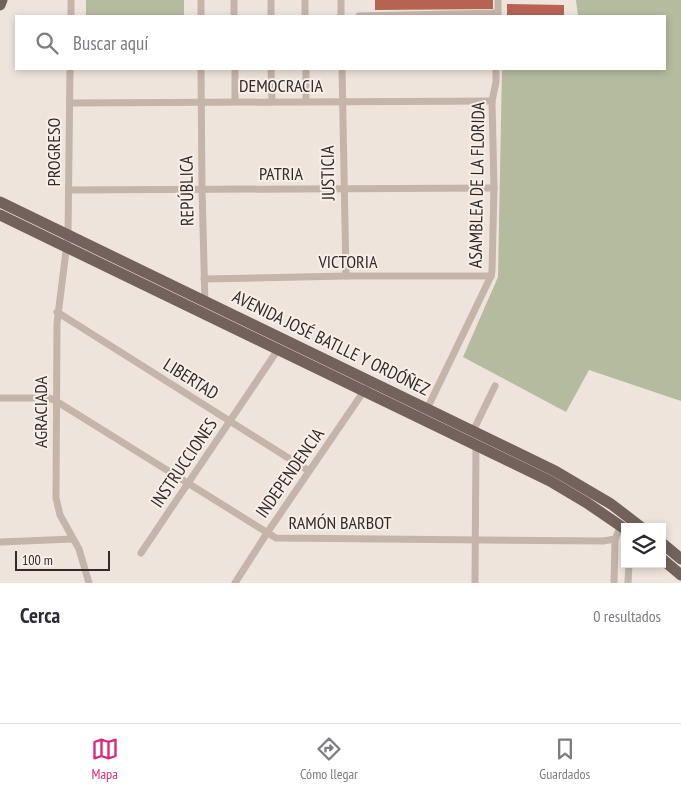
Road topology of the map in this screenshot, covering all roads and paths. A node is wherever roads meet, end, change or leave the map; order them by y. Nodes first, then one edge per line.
1 (2, 0) edge
2 (71, 0) edge
3 (201, 0) edge
4 (234, 0) edge
5 (271, 0) edge
6 (305, 0) edge
7 (341, 0) edge
8 (498, 0) edge
9 (0, 5) edge
10 (498, 14) edge
11 (71, 15) edge
12 (201, 15) edge
13 (234, 15) edge
14 (271, 15) edge
15 (305, 15) edge
16 (342, 15) edge
17 (428, 15) edge
18 (70, 70) edge
19 (201, 70) edge
20 (235, 70) edge
21 (271, 70) edge
22 (306, 70) edge
23 (342, 70) edge
24 (496, 70) edge
25 (235, 101) junction
26 (272, 101) junction
27 (306, 101) junction
28 (342, 101) junction
29 (492, 101) junction
30 (201, 102) junction
31 (70, 103) junction
32 (344, 188) junction
33 (494, 188) junction
34 (202, 189) junction
35 (69, 190) junction
36 (0, 202) edge
37 (0, 215) edge
38 (67, 241) junction
39 (346, 276) junction
40 (491, 276) junction
41 (204, 279) junction
42 (204, 306) junction
43 (57, 312) junction
44 (281, 344) junction
45 (367, 386) junction
46 (495, 386) dead end
47 (0, 398) edge
48 (56, 401) junction
49 (427, 408) junction
50 (230, 421) junction
51 (477, 437) junction
52 (310, 471) junction
53 (188, 484) junction
54 (590, 498) junction
55 (634, 523) edge
56 (621, 526) edge
57 (621, 531) edge
58 (267, 533) junction
59 (73, 539) junction
60 (475, 539) junction
61 (616, 539) junction
62 (0, 542) edge
63 (666, 546) edge
64 (142, 553) dead end
65 (681, 559) edge
66 (666, 562) edge
67 (629, 568) edge
68 (681, 575) edge
69 (89, 583) edge
70 (235, 583) edge
71 (475, 583) edge
72 (614, 583) edge
73 (628, 583) edge

1 - 9 main road
2 - 11 street
3 - 12 street
4 - 13 street
5 - 14 street
6 - 15 street
7 - 16 street
8 - 10 street
10 - 17 street
18 - 31 street, PROGRESO
19 - 30 street, REPÚBLICA
20 - 25 street
21 - 26 street
22 - 27 street
23 - 28 street, JUSTICIA
24 - 29 street, ASAMBLEA DE LA FLORIDA
25 - 26 street, DEMOCRACIA
25 - 30 street, DEMOCRACIA
26 - 27 street, DEMOCRACIA
27 - 28 street, DEMOCRACIA
28 - 29 street, DEMOCRACIA
28 - 32 street, JUSTICIA
29 - 33 street, ASAMBLEA DE LA FLORIDA
30 - 31 street, DEMOCRACIA
30 - 34 street, REPÚBLICA
31 - 35 street, PROGRESO
32 - 33 street, PATRIA
32 - 34 street, PATRIA
32 - 39 street, JUSTICIA
33 - 40 street, ASAMBLEA DE LA FLORIDA
34 - 35 street, PATRIA
34 - 41 street, REPÚBLICA
35 - 38 street, PROGRESO
36 - 38 main road, AVENIDA JOSÉ BATLLE Y ORDÓÑEZ
37 - 38 main road, AVENIDA JOSÉ BATLLE Y ORDÓÑEZ
38 - 42 main road, AVENIDA JOSÉ BATLLE Y ORDÓÑEZ
38 - 43 street, AGRACIADA
39 - 40 street, VICTORIA
39 - 41 street, VICTORIA
40 - 49 street, ASAMBLEA DE LA FLORIDA
41 - 42 street, REPÚBLICA
42 - 44 main road, AVENIDA JOSÉ BATLLE Y ORDÓÑEZ
43 - 48 street, AGRACIADA
43 - 50 street, LIBERTAD
44 - 45 main road, AVENIDA JOSÉ BATLLE Y ORDÓÑEZ
44 - 50 street, INSTRUCCIONES
45 - 49 main road, AVENIDA JOSÉ BATLLE Y ORDÓÑEZ
45 - 51 main road, AVENIDA JOSÉ BATLLE Y ORDÓÑEZ
45 - 52 street, INDEPENDENCIA
46 - 51 street
47 - 48 street, RAMÓN BARBOT
48 - 53 street, RAMÓN BARBOT
48 - 59 street, AGRACIADA
49 - 51 main road, AVENIDA JOSÉ BATLLE Y ORDÓÑEZ
50 - 52 street, LIBERTAD
50 - 53 street, INSTRUCCIONES
51 - 54 main road, AVENIDA JOSÉ BATLLE Y ORDÓÑEZ
51 - 60 street
52 - 58 street, INDEPENDENCIA
53 - 58 street, RAMÓN BARBOT
53 - 64 street, INSTRUCCIONES
54 - 55 main road, AVENIDA JOSÉ BATLLE Y ORDÓÑEZ
54 - 56 main road, AVENIDA JOSÉ BATLLE Y ORDÓÑEZ
57 - 61 street
58 - 60 street, RAMÓN BARBOT
58 - 70 street, INDEPENDENCIA
59 - 62 street
59 - 69 street, AGRACIADA
60 - 61 street, RAMÓN BARBOT
60 - 71 street
61 - 72 street
63 - 65 main road
66 - 68 main road
67 - 73 street

